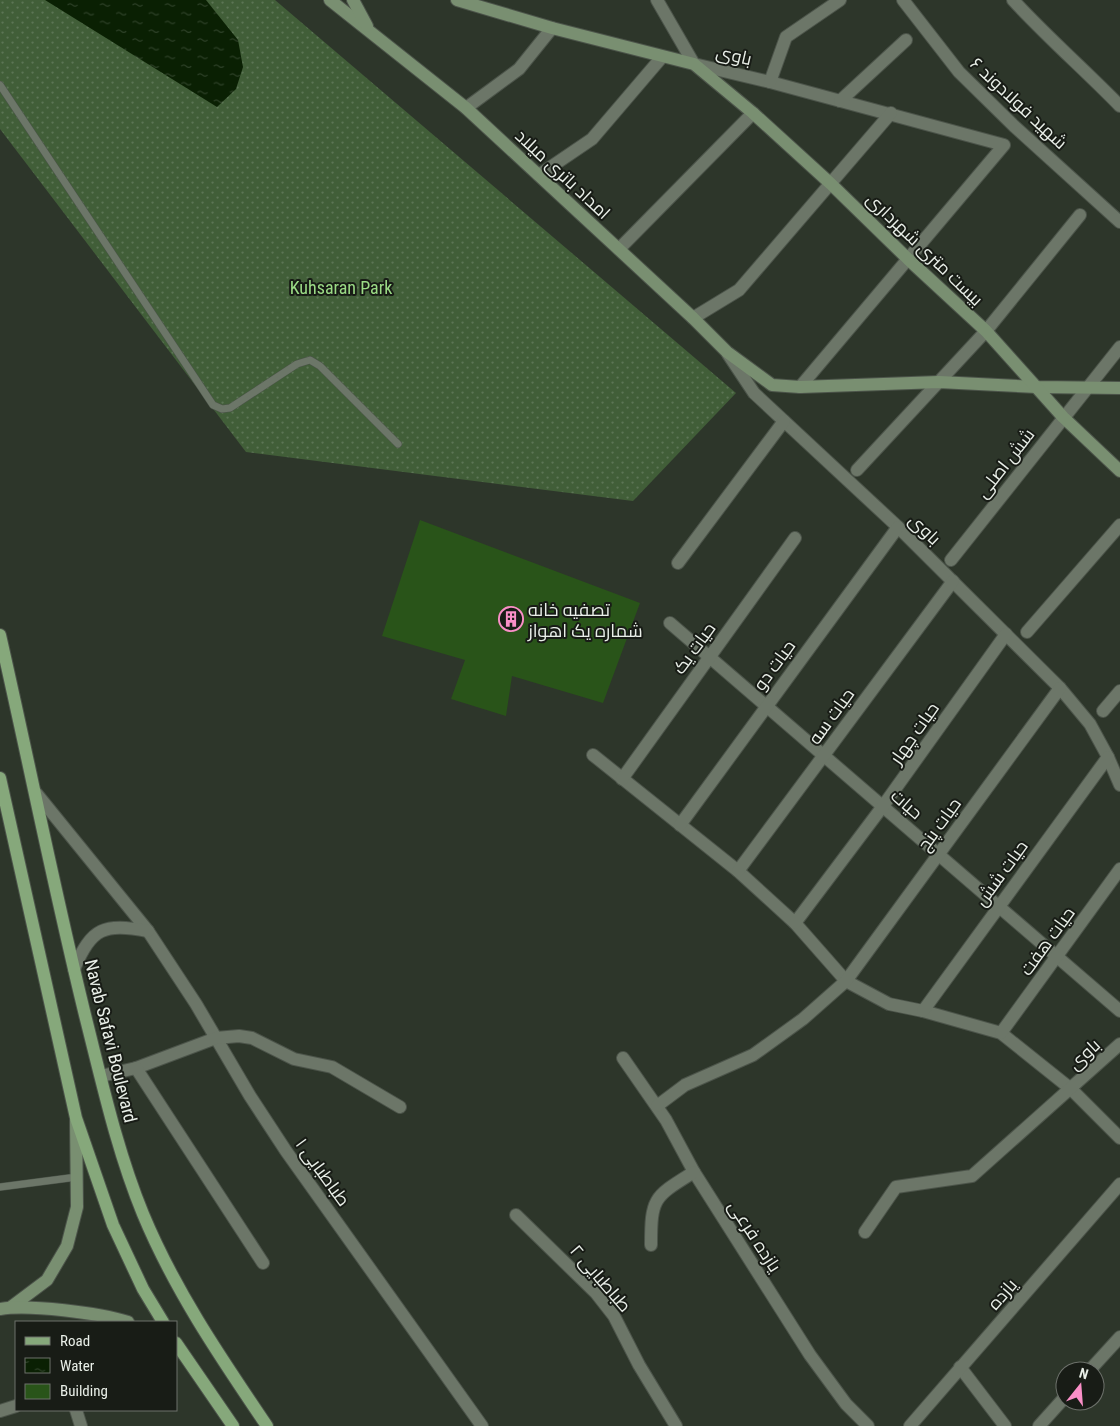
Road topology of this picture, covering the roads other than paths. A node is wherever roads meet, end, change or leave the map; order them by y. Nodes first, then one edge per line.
1 (330, 0) edge
2 (353, 0) edge
3 (457, 0) edge
4 (657, 0) edge
5 (840, 0) edge
6 (902, 0) edge
7 (1014, 0) edge
8 (552, 28) junction
9 (369, 30) junction
10 (906, 40) dead end
11 (662, 57) junction
12 (694, 64) junction
13 (770, 82) junction
14 (0, 85) edge
15 (840, 101) junction
16 (1120, 106) edge
17 (466, 108) junction
18 (753, 113) junction
19 (891, 113) junction
20 (539, 175) junction
21 (832, 184) junction
22 (1080, 215) dead end
23 (1120, 222) edge
24 (619, 249) junction
25 (908, 259) junction
26 (693, 318) junction
27 (986, 331) junction
28 (1120, 347) edge
29 (726, 352) junction
30 (939, 382) junction
31 (800, 387) junction
32 (1037, 387) junction
33 (1086, 387) junction
34 (1120, 388) edge
35 (1063, 417) junction
36 (784, 421) junction
37 (398, 444) dead end
38 (857, 470) dead end
39 (1120, 471) edge
40 (1120, 525) edge
41 (898, 527) junction
42 (795, 538) dead end
43 (951, 560) dead end
44 (678, 563) dead end
45 (952, 581) junction
46 (670, 623) dead end
47 (1027, 632) dead end
48 (1006, 634) junction
49 (0, 635) edge
50 (710, 657) junction
51 (1060, 688) junction
52 (1120, 691) edge
53 (766, 706) junction
54 (1103, 710) dead end
55 (824, 755) junction
56 (593, 756) dead end
57 (1108, 757) junction
58 (0, 778) edge
59 (622, 779) junction
60 (1120, 785) edge
61 (36, 793) junction
62 (883, 806) junction
63 (680, 825) junction
64 (939, 855) junction
65 (1120, 869) edge
66 (738, 871) junction
67 (999, 906) junction
68 (795, 923) junction
69 (148, 931) junction
70 (1057, 956) junction
71 (74, 969) junction
72 (846, 981) junction
73 (923, 1010) junction
74 (1120, 1011) edge
75 (1001, 1033) junction
76 (216, 1038) junction
77 (1120, 1044) edge
78 (622, 1058) dead end
79 (136, 1068) junction
80 (101, 1076) junction
81 (1071, 1089) junction
82 (657, 1106) junction
83 (400, 1107) dead end
84 (76, 1118) junction
85 (1120, 1138) edge
86 (694, 1172) junction
87 (76, 1177) junction
88 (1120, 1184) edge
89 (0, 1187) edge
90 (516, 1215) dead end
91 (865, 1232) dead end
92 (651, 1245) dead end
93 (263, 1263) dead end
94 (6, 1308) edge
95 (124, 1321) edge
96 (162, 1321) edge
97 (1120, 1337) edge
98 (178, 1346) edge
99 (1098, 1361) edge
100 (960, 1368) junction
101 (15, 1406) edge
102 (1055, 1408) edge
103 (0, 1411) edge
104 (76, 1411) edge
105 (81, 1426) edge
106 (233, 1426) edge
107 (268, 1426) edge
108 (482, 1426) edge
109 (676, 1426) edge
110 (868, 1426) edge
111 (910, 1426) edge
112 (1005, 1426) edge
113 (1039, 1426) edge

1 - 9 street, امداد باتری میلاد
2 - 9 street, امداد باتری میلاد
3 - 8 street, باوی
4 - 12 street
5 - 13 street
6 - 23 street, شهید فولادوند ۶
7 - 16 street
8 - 11 street, باوی
8 - 17 street
9 - 17 street, امداد باتری میلاد
10 - 15 street
11 - 12 street, باوی
11 - 20 street
12 - 13 street, باوی
12 - 18 street, بیست متری شهرداری
13 - 15 street, باوی
14 - 37 lane
15 - 19 street, باوی
17 - 20 street, امداد باتری میلاد
18 - 21 street, بیست متری شهرداری
18 - 24 street
19 - 21 street
19 - 25 street, باوی
20 - 24 street, امداد باتری میلاد
21 - 25 street, بیست متری شهرداری
21 - 26 street
22 - 27 street
24 - 26 street, امداد باتری میلاد
25 - 27 street, بیست متری شهرداری
25 - 31 street
26 - 29 street, امداد باتری میلاد
27 - 30 street
27 - 32 street, بیست متری شهرداری
28 - 33 street, شش اصلی
29 - 31 street
29 - 36 street, باوی
30 - 31 street
30 - 32 street
30 - 38 street
32 - 33 street
32 - 35 street, بیست متری شهرداری
33 - 34 street
33 - 35 street, شش اصلی
35 - 39 street, بیست متری شهرداری
35 - 43 street, شش اصلی
36 - 41 street, باوی
36 - 44 street
40 - 47 street
41 - 45 street, باوی
41 - 53 street, حیات دو
42 - 50 street, حیات یک
45 - 48 street, باوی
45 - 55 street, حیات سه
46 - 50 street, حیات
48 - 51 street, باوی
48 - 62 street, حیات چهار
49 - 61 main road, Navab Safavi Boulevard
50 - 53 street, حیات
50 - 59 street, حیات یک
51 - 57 street, باوی
51 - 64 street, حیات پنج
52 - 54 street
53 - 55 street, حیات
53 - 63 street, حیات دو
55 - 62 street, حیات
55 - 66 street, حیات سه
56 - 59 street
57 - 60 street, باوی
57 - 67 street, حیات شش
58 - 84 main road
59 - 63 street
61 - 69 street, طباطبایی ۱
61 - 71 main road, Navab Safavi Boulevard
62 - 64 street, حیات
62 - 68 street, حیات چهار
63 - 66 street
64 - 67 street, حیات
64 - 72 street, حیات پنج
65 - 70 street, حیات هفت
66 - 68 street
67 - 70 street, حیات
67 - 73 street, حیات شش
68 - 72 street
69 - 71 street
69 - 76 street, طباطبایی ۱
70 - 74 street, حیات
70 - 75 street, حیات هفت
71 - 80 main road, Navab Safavi Boulevard
72 - 73 street
72 - 82 street, حیات پنج
73 - 75 street
75 - 81 street
76 - 79 street
76 - 83 street
76 - 108 street, طباطبایی ۱
77 - 81 street, باوی
78 - 82 street, یازده فرعی
79 - 80 street
79 - 93 street
80 - 107 main road, Navab Safavi Boulevard
81 - 85 street
81 - 91 street, باوی
82 - 86 street, یازده فرعی
84 - 87 street
84 - 96 main road
86 - 92 street
86 - 110 street, یازده فرعی
87 - 89 lane
87 - 94 street
88 - 100 street, یازده
90 - 109 street, طباطبایی ۲
94 - 95 street
97 - 99 street
98 - 106 main road
100 - 111 street, یازده
100 - 112 street
101 - 103 street
102 - 113 street
104 - 105 street

